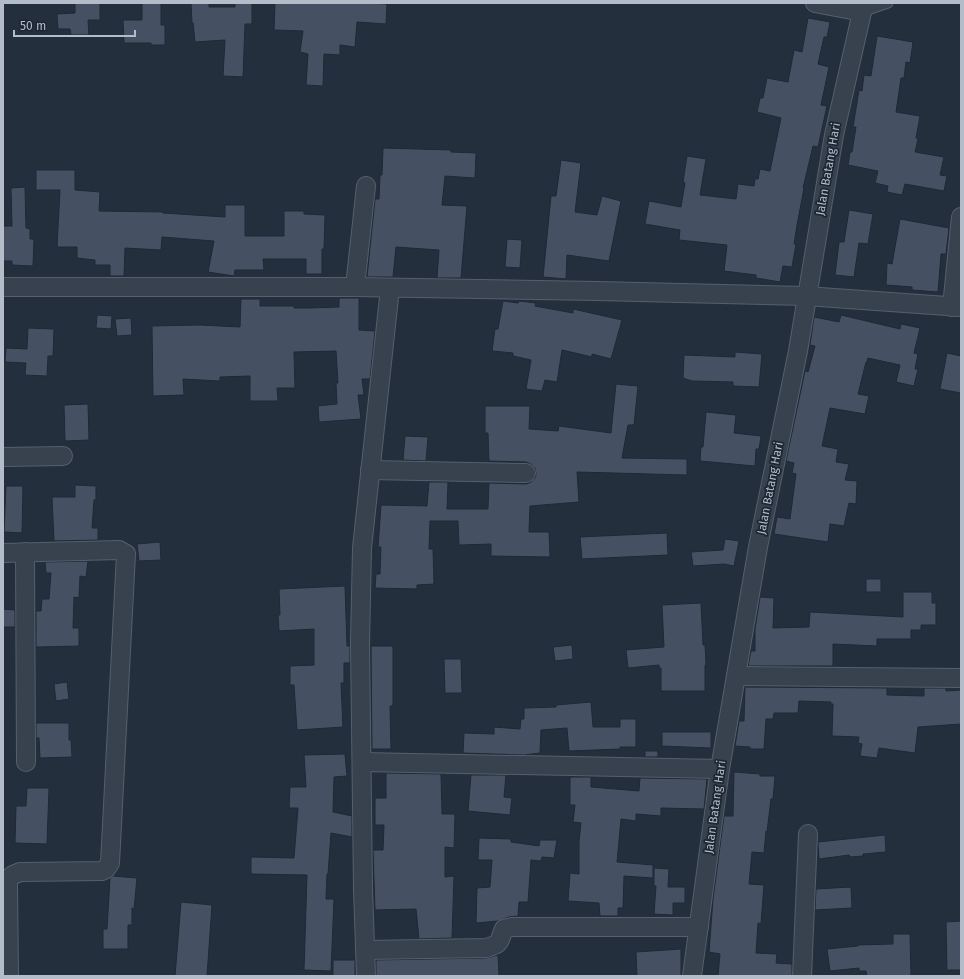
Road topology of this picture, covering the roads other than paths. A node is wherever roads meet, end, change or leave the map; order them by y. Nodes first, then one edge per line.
1 (815, 3) edge
2 (888, 3) edge
3 (863, 7) edge
4 (366, 186) dead end
5 (961, 217) edge
6 (3, 287) edge
7 (355, 287) junction
8 (390, 288) junction
9 (806, 296) junction
10 (956, 307) edge
11 (63, 456) dead end
12 (3, 457) edge
13 (370, 470) junction
14 (526, 473) dead end
15 (25, 552) junction
16 (3, 553) edge
17 (736, 676) junction
18 (961, 678) edge
19 (26, 762) dead end
20 (362, 762) junction
21 (720, 769) junction
22 (808, 834) dead end
23 (6, 877) edge
24 (699, 927) junction
25 (366, 950) junction
26 (9, 976) edge
27 (366, 976) edge
28 (692, 976) edge
29 (802, 976) edge

1 - 3 street
2 - 3 lane
3 - 9 street, Jalan Batang Hari
4 - 7 street
5 - 10 street
6 - 7 street
7 - 8 street
8 - 9 street
8 - 13 street
9 - 10 street
9 - 17 street, Jalan Batang Hari
11 - 12 street
13 - 14 street
13 - 20 street
15 - 16 street
15 - 19 street
15 - 23 street
17 - 18 street
17 - 21 street, Jalan Batang Hari
20 - 21 street
20 - 25 street
21 - 24 street, Jalan Batang Hari
22 - 29 street
23 - 26 street
24 - 25 street
24 - 28 street, Jalan Batang Hari
25 - 27 street

